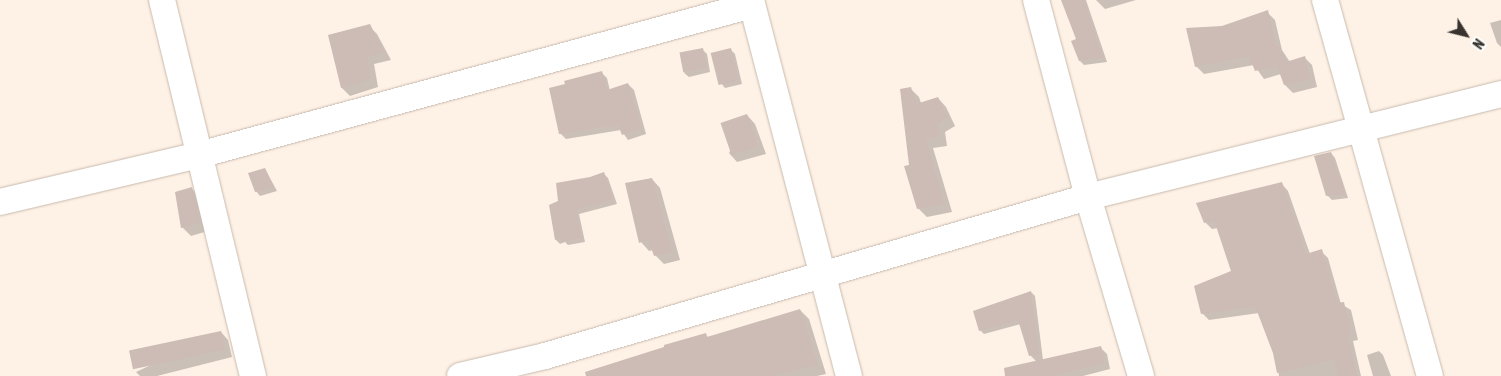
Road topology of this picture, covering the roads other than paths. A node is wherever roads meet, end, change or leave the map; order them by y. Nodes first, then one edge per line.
1 (162, 0) edge
2 (1036, 0) edge
3 (1325, 0) edge
4 (751, 3) edge
5 (1501, 94) edge
6 (1360, 129) junction
7 (199, 155) junction
8 (1088, 197) junction
9 (0, 202) edge
10 (822, 275) junction
11 (547, 366) edge
12 (253, 376) edge
13 (460, 376) edge
14 (850, 376) edge
15 (1141, 376) edge
16 (1430, 376) edge

1 - 7 street
2 - 8 street
3 - 6 street
4 - 7 street
4 - 10 street
5 - 6 street
6 - 8 street
6 - 16 street
7 - 9 street
7 - 12 street
8 - 10 street
8 - 15 street
10 - 11 street
10 - 14 street
11 - 13 street

